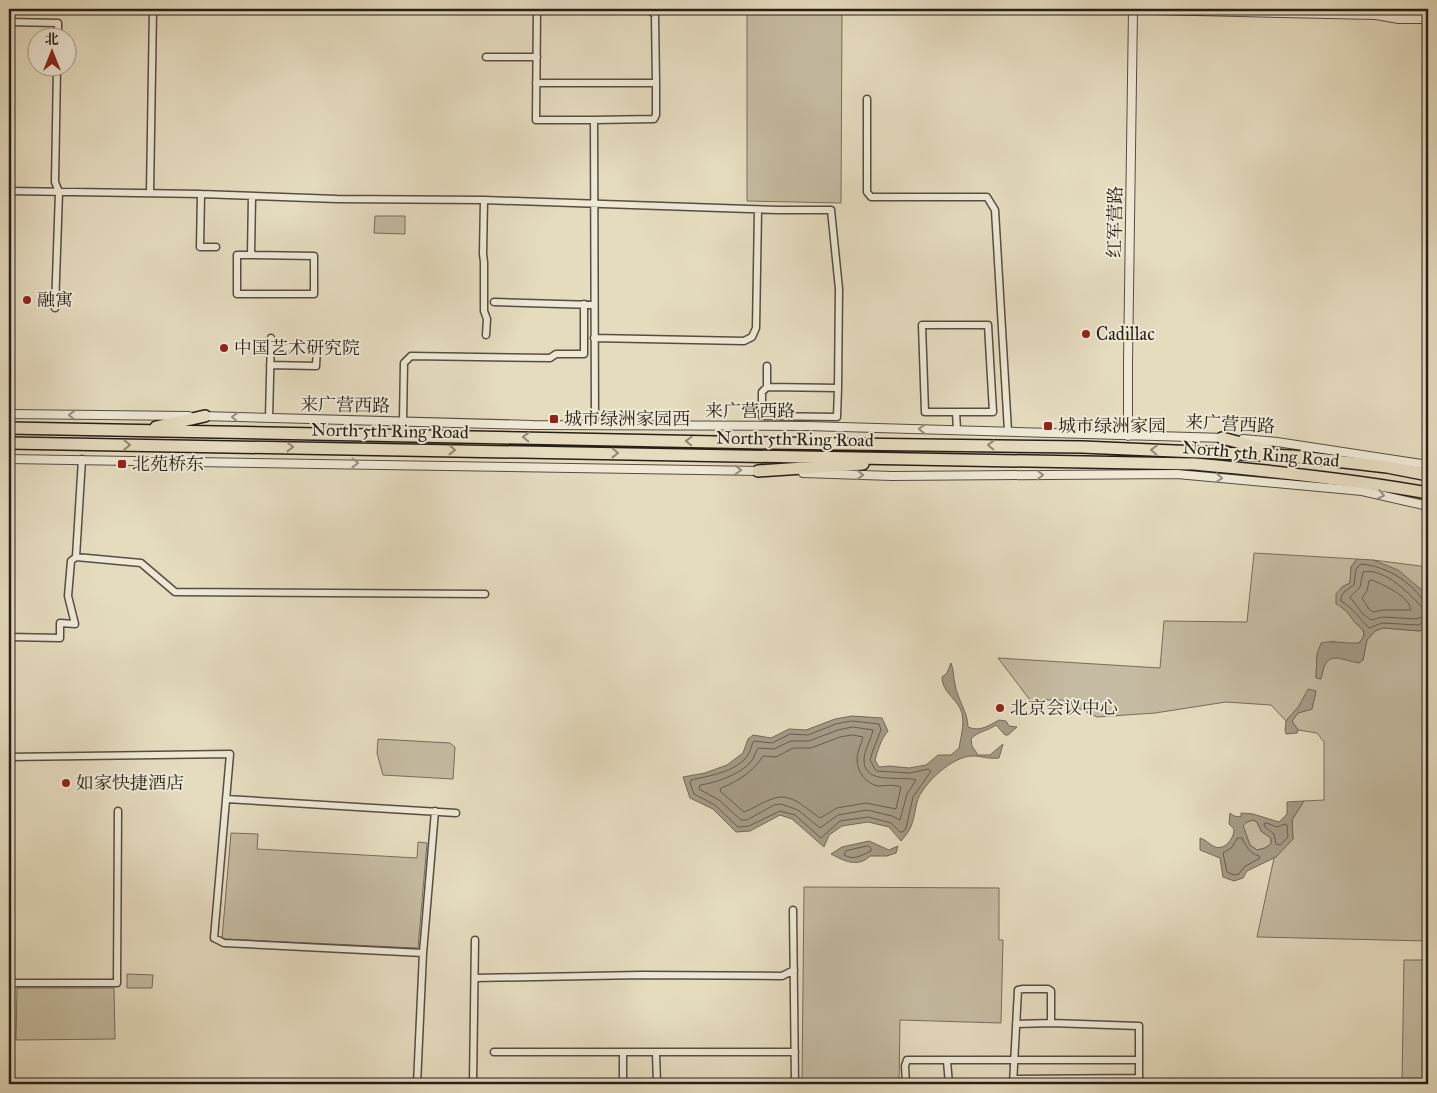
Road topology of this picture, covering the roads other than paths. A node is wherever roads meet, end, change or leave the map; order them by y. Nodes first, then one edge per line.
1 (153, 9) edge
2 (537, 9) edge
3 (648, 9) edge
4 (1133, 9) edge
5 (1149, 9) edge
6 (1428, 19) edge
7 (9, 22) edge
8 (58, 28) edge
9 (486, 57) dead end
10 (536, 57) junction
11 (57, 78) edge
12 (536, 83) junction
13 (656, 83) junction
14 (867, 99) dead end
15 (594, 120) junction
16 (9, 191) edge
17 (59, 192) junction
18 (150, 193) junction
19 (200, 194) junction
20 (252, 196) junction
21 (484, 200) junction
22 (593, 203) junction
23 (758, 210) junction
24 (216, 247) dead end
25 (251, 255) junction
26 (494, 302) dead end
27 (584, 304) junction
28 (594, 305) junction
29 (55, 308) dead end
30 (486, 335) dead end
31 (270, 338) dead end
32 (594, 338) junction
33 (270, 347) junction
34 (584, 354) junction
35 (595, 354) junction
36 (270, 365) junction
37 (767, 366) dead end
38 (767, 387) junction
39 (838, 388) junction
40 (956, 412) junction
41 (9, 414) edge
42 (205, 416) junction
43 (795, 417) junction
44 (268, 418) junction
45 (403, 421) junction
46 (595, 425) junction
47 (794, 426) junction
48 (9, 428) edge
49 (957, 430) junction
50 (135, 431) junction
51 (1008, 431) junction
52 (1128, 436) junction
53 (1222, 438) junction
54 (9, 443) edge
55 (52, 444) junction
56 (9, 449) edge
57 (1292, 456) junction
58 (9, 459) edge
59 (82, 459) junction
60 (919, 459) junction
61 (1428, 464) edge
62 (758, 471) junction
63 (1428, 475) edge
64 (1428, 493) edge
65 (1428, 506) edge
66 (76, 557) junction
67 (485, 594) dead end
68 (9, 637) edge
69 (9, 757) edge
70 (226, 799) junction
71 (118, 811) dead end
72 (435, 811) junction
73 (456, 813) dead end
74 (794, 910) dead end
75 (475, 940) dead end
76 (423, 953) junction
77 (794, 970) junction
78 (474, 978) junction
79 (9, 984) edge
80 (1052, 1022) junction
81 (1016, 1024) junction
82 (494, 1052) dead end
83 (794, 1052) junction
84 (623, 1053) junction
85 (656, 1053) junction
86 (1014, 1060) junction
87 (1139, 1060) junction
88 (948, 1061) junction
89 (1014, 1082) edge
90 (417, 1084) edge
91 (473, 1084) edge
92 (624, 1084) edge
93 (656, 1084) edge
94 (795, 1084) edge
95 (906, 1084) edge
96 (949, 1084) edge

1 - 18 street
2 - 10 street
3 - 13 street
4 - 52 street, 红军营路
5 - 6 street
7 - 8 street
9 - 10 street
10 - 12 street
11 - 17 street
12 - 13 street
12 - 15 street
13 - 15 street
14 - 51 street
15 - 22 street
16 - 17 street
17 - 18 street
17 - 29 street
18 - 19 street
19 - 20 street
19 - 24 street
20 - 21 street
20 - 25 street
21 - 22 street
21 - 30 street
22 - 23 street
22 - 28 street
23 - 32 street
23 - 39 street
25 - 25 street
26 - 27 street
27 - 28 street
27 - 34 street
28 - 32 street
31 - 33 street
32 - 35 street
33 - 36 street
33 - 36 street
34 - 35 street
34 - 45 street
35 - 46 street
36 - 44 street
37 - 38 street
38 - 39 street
38 - 43 street
39 - 43 street
40 - 40 street
40 - 49 street
42 -> 41 street, 来广营西路
44 -> 42 street, 来广营西路
42 - 50 highway
43 - 47 street
44 - 45 street, 来广营西路
45 - 46 street, 来广营西路
46 - 47 street, 来广营西路
49 -> 47 street, 来广营西路
48 - 50 highway, North 5th Ring Road
49 - 51 street, 来广营西路
57 -> 50 highway, North 5th Ring Road
51 - 52 street, 来广营西路
52 - 53 street, 来广营西路
53 - 57 highway
53 - 61 street, 来广营西路
54 - 55 highway, North 5th Ring Road
55 - 56 highway
55 -> 60 highway, North 5th Ring Road
57 - 63 highway, North 5th Ring Road
58 - 59 street
59 -> 62 street
59 - 66 street
60 - 62 highway
60 - 64 highway, North 5th Ring Road
62 -> 65 street
66 - 67 street
66 - 68 street
69 - 70 street
70 - 72 street
70 - 76 street
71 - 79 street
72 - 73 street
72 - 76 street
74 - 77 street
75 - 78 street
76 - 90 street
77 - 78 street
77 - 83 street
78 - 91 street
80 - 81 street
80 - 81 street
80 - 87 street
81 - 86 street
82 - 84 street
83 - 85 street
83 - 94 street
84 - 85 street
84 - 92 street
85 - 93 street
86 - 87 street
86 - 88 street
86 - 89 street
87 - 89 street
88 - 95 street
88 - 96 street

